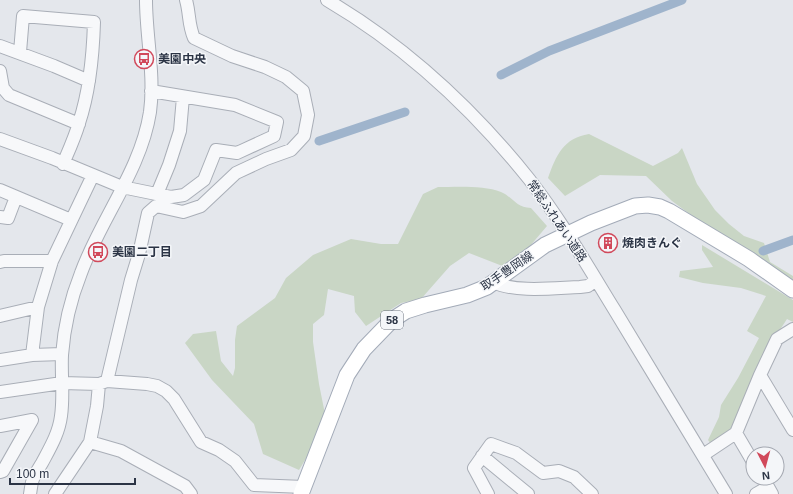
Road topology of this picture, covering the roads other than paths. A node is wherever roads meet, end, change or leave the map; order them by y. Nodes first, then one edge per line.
1 (146, 0) edge
2 (186, 0) edge
3 (327, 0) edge
4 (0, 46) edge
5 (20, 52) junction
6 (0, 71) edge
7 (90, 82) junction
8 (152, 91) junction
9 (183, 97) junction
10 (79, 124) junction
11 (0, 140) edge
12 (63, 164) junction
13 (93, 175) junction
14 (122, 187) junction
15 (0, 190) edge
16 (157, 194) junction
17 (16, 197) junction
18 (0, 217) edge
19 (71, 220) junction
20 (568, 233) junction
21 (52, 261) junction
22 (0, 262) edge
23 (596, 280) junction
24 (494, 282) junction
25 (793, 290) edge
26 (38, 307) junction
27 (0, 316) edge
28 (793, 329) edge
29 (62, 354) junction
30 (32, 355) junction
31 (0, 360) edge
32 (760, 375) junction
33 (103, 382) junction
34 (62, 383) junction
35 (0, 392) edge
36 (0, 426) edge
37 (793, 430) edge
38 (736, 433) junction
39 (90, 442) junction
40 (745, 448) edge
41 (703, 455) junction
42 (482, 456) junction
43 (0, 472) edge
44 (767, 486) edge
45 (250, 489) edge
46 (302, 491) edge
47 (30, 494) edge
48 (55, 494) edge
49 (191, 494) edge
50 (488, 494) edge
51 (528, 494) edge
52 (592, 494) edge
53 (726, 494) edge
54 (756, 494) edge

1 - 8 street
2 - 33 street
3 - 20 street, 常総ふれあい道路
4 - 5 street
5 - 7 street
5 - 7 street
6 - 10 street
7 - 10 street
8 - 9 street
8 - 14 street
9 - 16 street
9 - 16 street
10 - 12 street
11 - 12 street
12 - 13 street
13 - 14 street
13 - 19 street
14 - 16 street
14 - 29 street
15 - 17 street
17 - 18 street
17 - 19 street
19 - 21 street
20 - 23 street, 常総ふれあい道路
20 - 24 main road, 取手豊岡線 / 58
20 - 25 main road, 取手豊岡線 / 58
21 - 22 street
21 - 26 street
23 - 24 street
23 - 41 street, 常総ふれあい道路
24 - 46 main road, 取手豊岡線 / 58
26 - 27 street
26 - 30 street
28 - 32 street
29 - 30 street
29 - 34 street
30 - 31 street
32 - 37 street
32 - 38 street
33 - 34 street
33 - 39 street
33 - 45 street
34 - 35 street
34 - 47 street
36 - 43 street
38 - 40 street
38 - 41 street
39 - 48 street
39 - 49 street
41 - 53 street, 常総ふれあい道路
42 - 50 street
42 - 51 street
42 - 52 street
44 - 54 street
45 - 46 street

